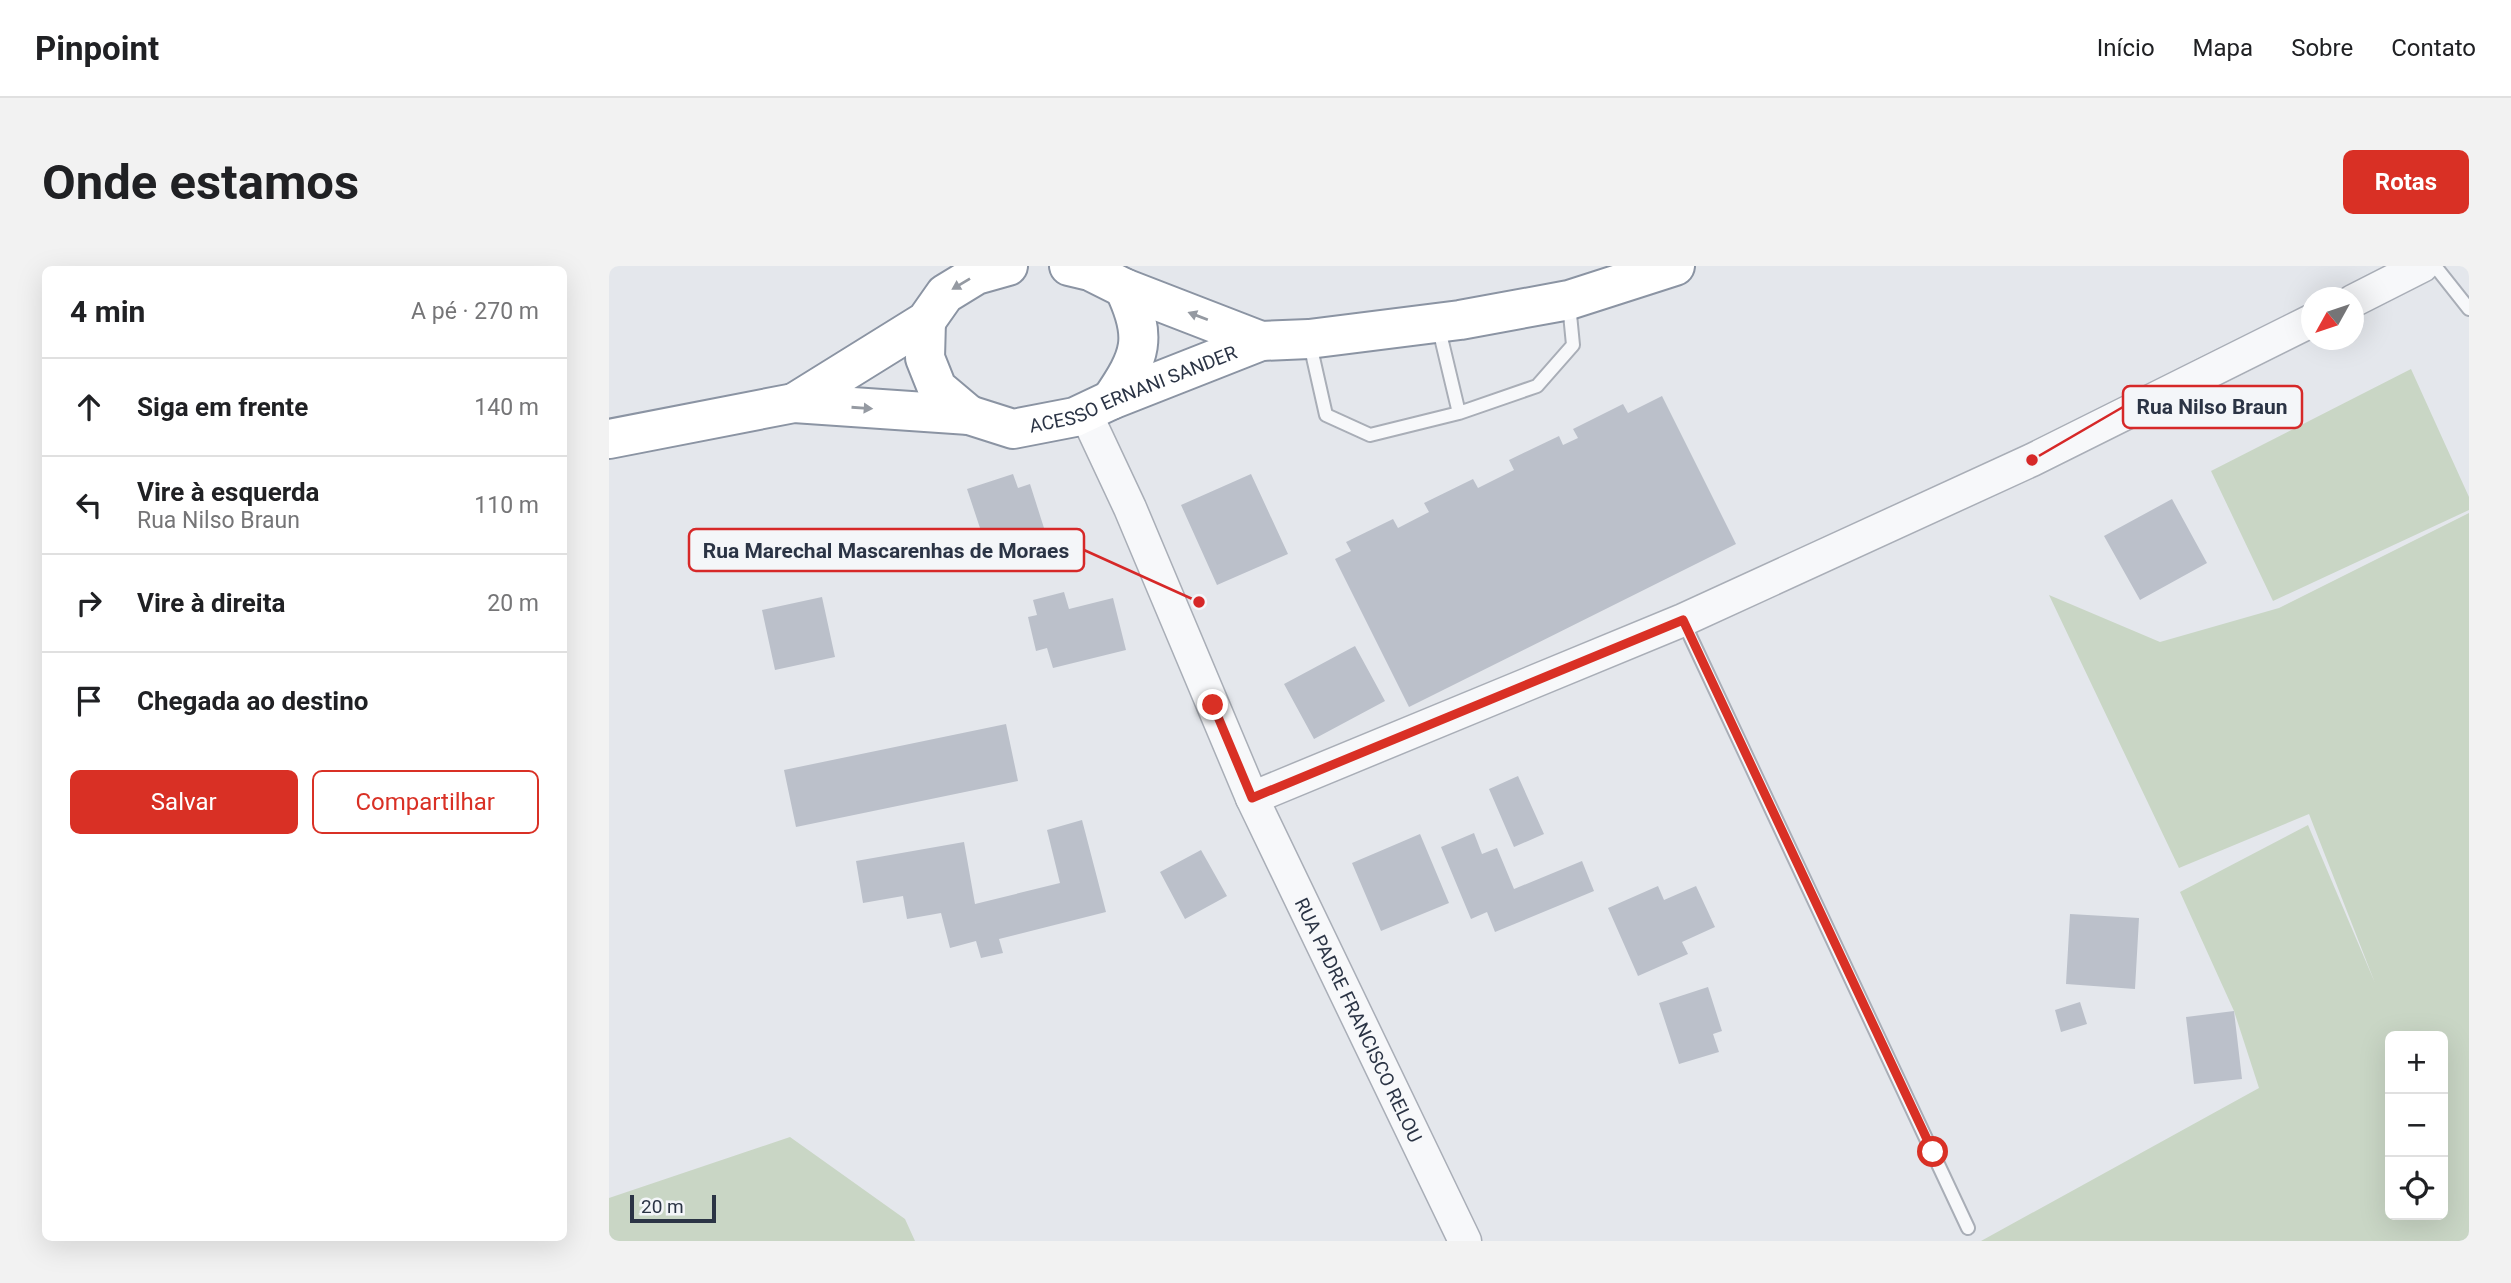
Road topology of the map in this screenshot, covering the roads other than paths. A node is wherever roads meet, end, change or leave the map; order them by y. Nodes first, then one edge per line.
1 (1008, 266) edge
2 (1069, 266) edge
3 (1675, 266) edge
4 (2422, 266) edge
5 (2435, 266) edge
6 (1125, 288) junction
7 (2364, 296) edge
8 (1569, 300) junction
9 (2469, 309) edge
10 (926, 321) junction
11 (1437, 323) junction
12 (2301, 326) edge
13 (1309, 339) junction
14 (1261, 341) junction
15 (794, 403) junction
16 (1098, 406) junction
17 (1459, 413) junction
18 (969, 415) junction
19 (609, 439) edge
20 (1683, 620) junction
21 (1252, 798) junction
22 (1968, 1228) dead end
23 (1465, 1241) edge

1 -> 10 highway, ACESSO ERNANI SANDER
2 - 6 highway, ACESSO ERNANI SANDER
3 - 8 highway, ACESSO ERNANI SANDER
4 - 7 street
5 - 9 lane
14 -> 6 highway, ACESSO ERNANI SANDER
6 - 16 highway
8 - 11 highway, ACESSO ERNANI SANDER
8 - 17 lane
10 - 15 highway, ACESSO ERNANI SANDER
10 - 18 highway
11 - 13 highway, ACESSO ERNANI SANDER
11 - 17 lane
12 - 20 street
13 - 14 highway, ACESSO ERNANI SANDER
13 - 17 lane
14 - 16 highway, ACESSO ERNANI SANDER
15 -> 18 highway, ACESSO ERNANI SANDER
15 - 19 highway, ACESSO ERNANI SANDER
16 - 18 highway, ACESSO ERNANI SANDER
16 - 21 street, RUA PADRE FRANCISCO RELOU
20 - 21 street
20 - 22 lane
21 - 23 street, RUA PADRE FRANCISCO RELOU

